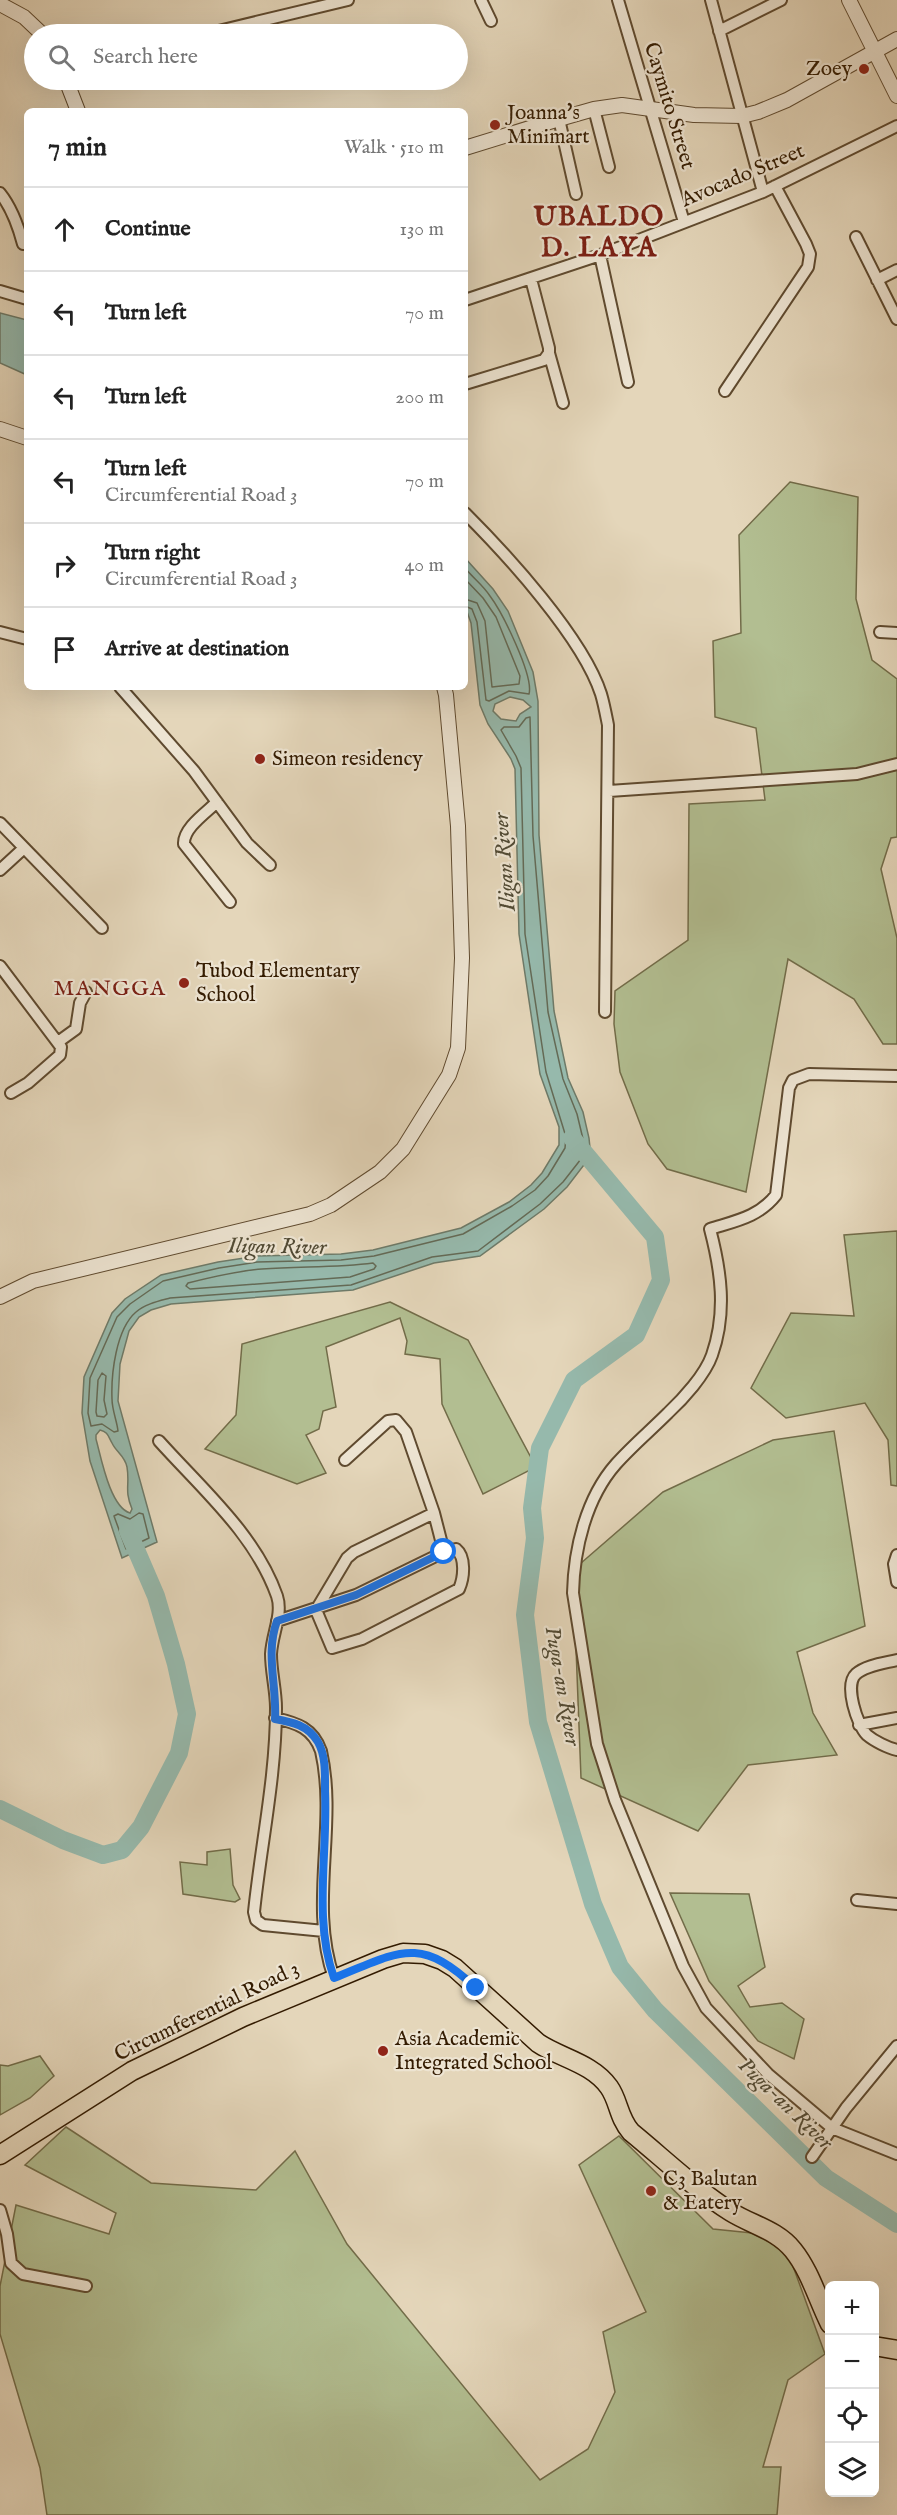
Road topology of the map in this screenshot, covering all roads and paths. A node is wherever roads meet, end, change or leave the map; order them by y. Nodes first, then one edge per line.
1 (348, 0) edge
2 (481, 0) edge
3 (618, 0) edge
4 (711, 0) edge
5 (782, 0) edge
6 (849, 0) edge
7 (0, 4) edge
8 (491, 21) dead end
9 (31, 24) edge
10 (248, 24) edge
11 (719, 31) junction
12 (897, 39) edge
13 (874, 51) junction
14 (73, 90) edge
15 (897, 96) edge
16 (77, 108) edge
17 (649, 108) junction
18 (594, 109) junction
19 (741, 116) junction
20 (559, 119) junction
21 (897, 126) edge
22 (468, 147) edge
23 (609, 167) dead end
24 (775, 186) junction
25 (763, 192) junction
26 (0, 193) edge
27 (576, 194) dead end
28 (684, 222) junction
29 (856, 237) dead end
30 (23, 244) dead end
31 (600, 255) junction
32 (897, 270) edge
33 (531, 279) junction
34 (877, 280) junction
35 (0, 291) edge
36 (24, 298) edge
37 (468, 299) edge
38 (897, 319) edge
39 (549, 352) junction
40 (628, 382) dead end
41 (468, 383) edge
42 (725, 391) dead end
43 (563, 403) dead end
44 (0, 429) edge
45 (24, 437) edge
46 (468, 516) edge
47 (0, 632) edge
48 (880, 632) dead end
49 (897, 633) edge
50 (24, 638) edge
51 (123, 690) edge
52 (445, 690) edge
53 (897, 764) edge
54 (609, 791) junction
55 (218, 802) junction
56 (0, 823) edge
57 (24, 848) junction
58 (270, 865) dead end
59 (0, 870) edge
60 (230, 902) dead end
61 (102, 928) dead end
62 (0, 966) edge
63 (86, 992) dead end
64 (605, 1012) dead end
65 (58, 1042) junction
66 (897, 1076) edge
67 (12, 1093) dead end
68 (0, 1297) edge
69 (159, 1441) dead end
70 (345, 1460) dead end
71 (434, 1513) junction
72 (444, 1552) junction
73 (897, 1555) edge
74 (897, 1582) edge
75 (316, 1610) junction
76 (277, 1621) junction
77 (897, 1660) edge
78 (897, 1718) edge
79 (275, 1719) junction
80 (859, 1725) junction
81 (897, 1750) edge
82 (857, 1900) dead end
83 (897, 1904) edge
84 (324, 1931) junction
85 (334, 1978) junction
86 (897, 2046) edge
87 (832, 2128) junction
88 (897, 2154) edge
89 (0, 2155) edge
90 (812, 2157) dead end
91 (0, 2210) edge
92 (86, 2286) dead end
93 (825, 2313) edge
94 (879, 2347) edge
95 (897, 2350) edge

1 - 10 street
2 - 8 street
3 - 17 street, Caymito Street
4 - 11 street
5 - 11 street
6 - 13 street
7 - 9 street
11 - 19 street
12 - 13 street
13 - 15 street
13 - 19 street
14 - 16 street
17 - 18 street
17 - 19 street
17 - 28 street, Caymito Street
18 - 20 street
18 - 23 street
19 - 25 street
20 - 22 street
20 - 27 street
21 - 24 street, Avocado Street
24 - 25 street, Avocado Street
24 - 42 street
25 - 28 street, Avocado Street
26 - 30 street
28 - 31 street, Avocado Street
29 - 34 street
31 - 33 street, Avocado Street
31 - 40 street
32 - 34 street
33 - 37 street, Avocado Street
33 - 39 street
34 - 38 street
35 - 36 street
39 - 41 street
39 - 43 street
44 - 45 street
46 - 54 street
47 - 50 street
48 - 49 street
51 - 55 street
52 - 68 street
53 - 54 street
54 - 64 street
55 - 58 street
55 - 60 street
56 - 57 street
57 - 59 street
57 - 61 street
62 - 65 street
63 - 65 street
65 - 67 street
66 - 87 street
69 - 76 street
70 - 71 street
71 - 72 street
71 - 75 street
72 - 75 street
72 - 75 street
73 - 74 street
75 - 76 street
76 - 79 street
77 - 80 street
78 - 80 street
79 - 84 street
79 - 84 street
80 - 81 street
82 - 83 street
84 - 85 street
85 - 89 main road, Circumferential Road 3
85 - 93 main road, Circumferential Road 3
86 - 87 street
87 - 88 street
87 - 90 street
91 - 92 street
94 - 95 main road

